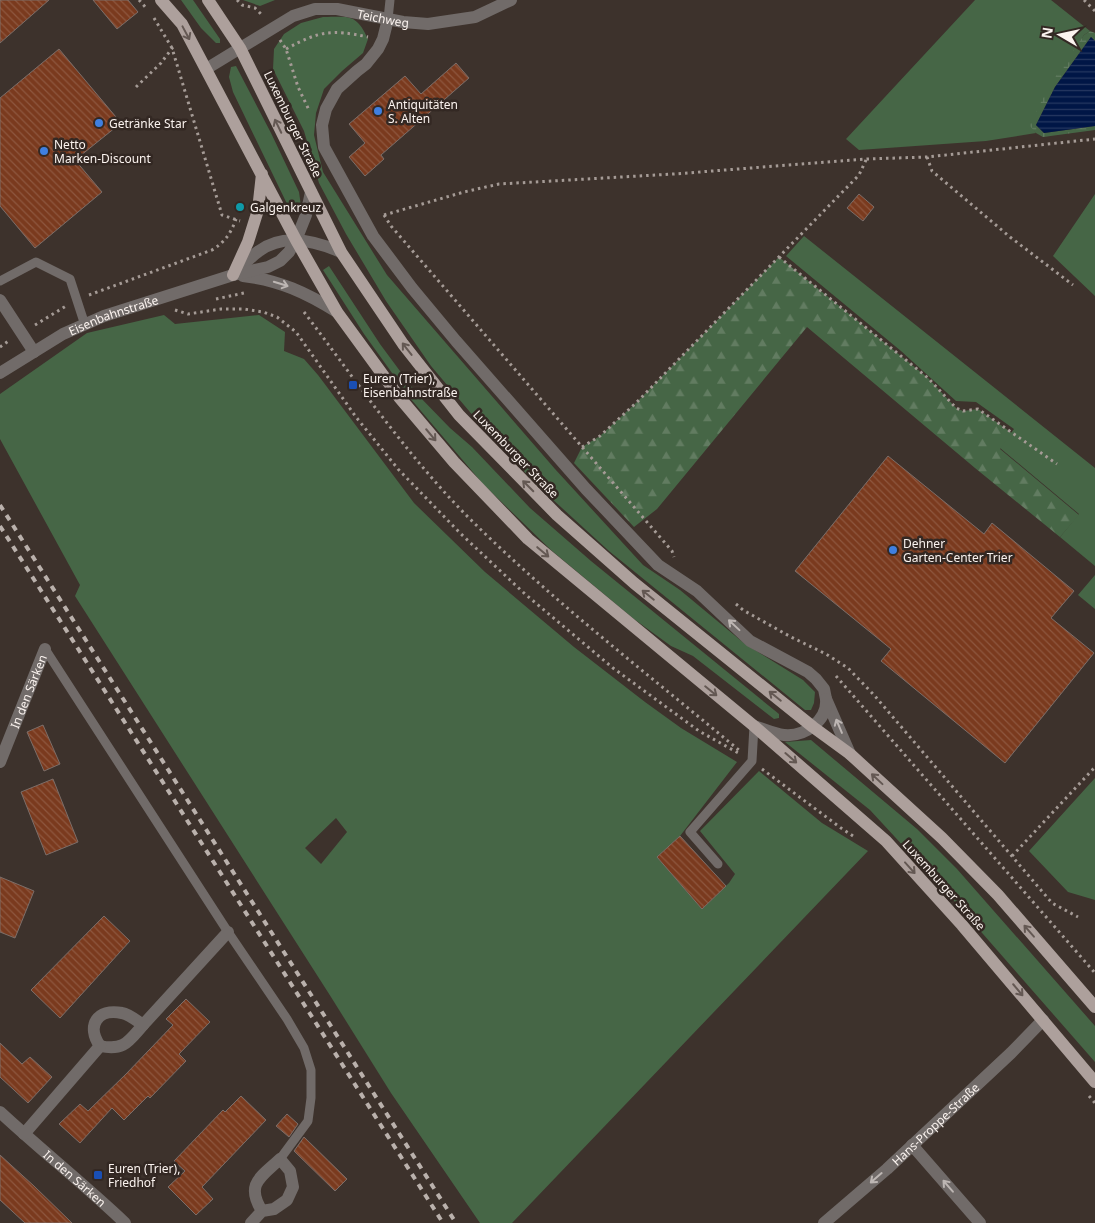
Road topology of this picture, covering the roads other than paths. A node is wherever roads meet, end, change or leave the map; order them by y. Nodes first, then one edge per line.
1 (161, 0) edge
2 (208, 0) edge
3 (390, 0) edge
4 (511, 0) edge
5 (388, 19) junction
6 (240, 48) junction
7 (206, 69) junction
8 (262, 174) junction
9 (310, 192) junction
10 (296, 240) junction
11 (341, 252) junction
12 (234, 275) junction
13 (0, 281) edge
14 (0, 300) edge
15 (337, 312) junction
16 (84, 324) junction
17 (34, 352) junction
18 (0, 373) edge
19 (46, 649) joint
20 (826, 698) junction
21 (754, 726) junction
22 (813, 727) junction
23 (850, 754) junction
24 (0, 762) edge
25 (718, 864) dead end
26 (228, 932) junction
27 (1095, 1007) edge
28 (1043, 1020) junction
29 (143, 1025) junction
30 (100, 1046) junction
31 (1095, 1082) edge
32 (0, 1112) edge
33 (24, 1134) junction
34 (912, 1145) junction
35 (280, 1159) junction
36 (262, 1211) junction
37 (125, 1223) edge
38 (251, 1223) edge
39 (824, 1223) edge
40 (980, 1223) edge

1 -> 7 main road, Luxemburger Straße
2 - 6 main road, Luxemburger Straße
3 - 5 lane
4 - 5 street, Teichweg
5 - 6 street, Teichweg
20 -> 5 street, Luxemburger Straße
6 - 7 street, Teichweg
9 -> 6 main road, Luxemburger Straße
7 - 8 main road, Luxemburger Straße
8 - 10 main road, Luxemburger Straße
8 - 12 main road
9 - 10 street, Eisenbahnstraße
9 - 11 main road, Luxemburger Straße
10 - 11 street, Eisenbahnstraße
10 - 12 street, Eisenbahnstraße
10 - 12 street, Eisenbahnstraße
10 - 15 main road, Luxemburger Straße
22 -> 11 main road, Luxemburger Straße
12 -> 15 street
12 - 16 street, Eisenbahnstraße
13 - 16 lane
14 - 17 street
15 -> 21 main road, Luxemburger Straße
16 - 17 street, Eisenbahnstraße
17 - 18 street, Eisenbahnstraße
19 - 24 street, In den Särken
19 - 26 lane
20 - 22 street
23 -> 20 street, Luxemburger Straße
21 - 22 street, Luxemburger Straße
21 - 25 lane
21 -> 28 main road, Luxemburger Straße
22 - 23 main road, Luxemburger Straße
27 -> 23 main road, Luxemburger Straße
26 - 29 street
26 - 35 lane
28 - 31 main road, Luxemburger Straße
28 - 34 street, Hans-Proppe-Straße
29 - 30 street
29 - 30 street
30 - 33 street
32 - 33 street, In den Särken
33 - 37 street, In den Särken
34 -> 39 street, Hans-Proppe-Straße
40 -> 34 street
35 - 36 street
35 - 36 street
36 - 38 street

